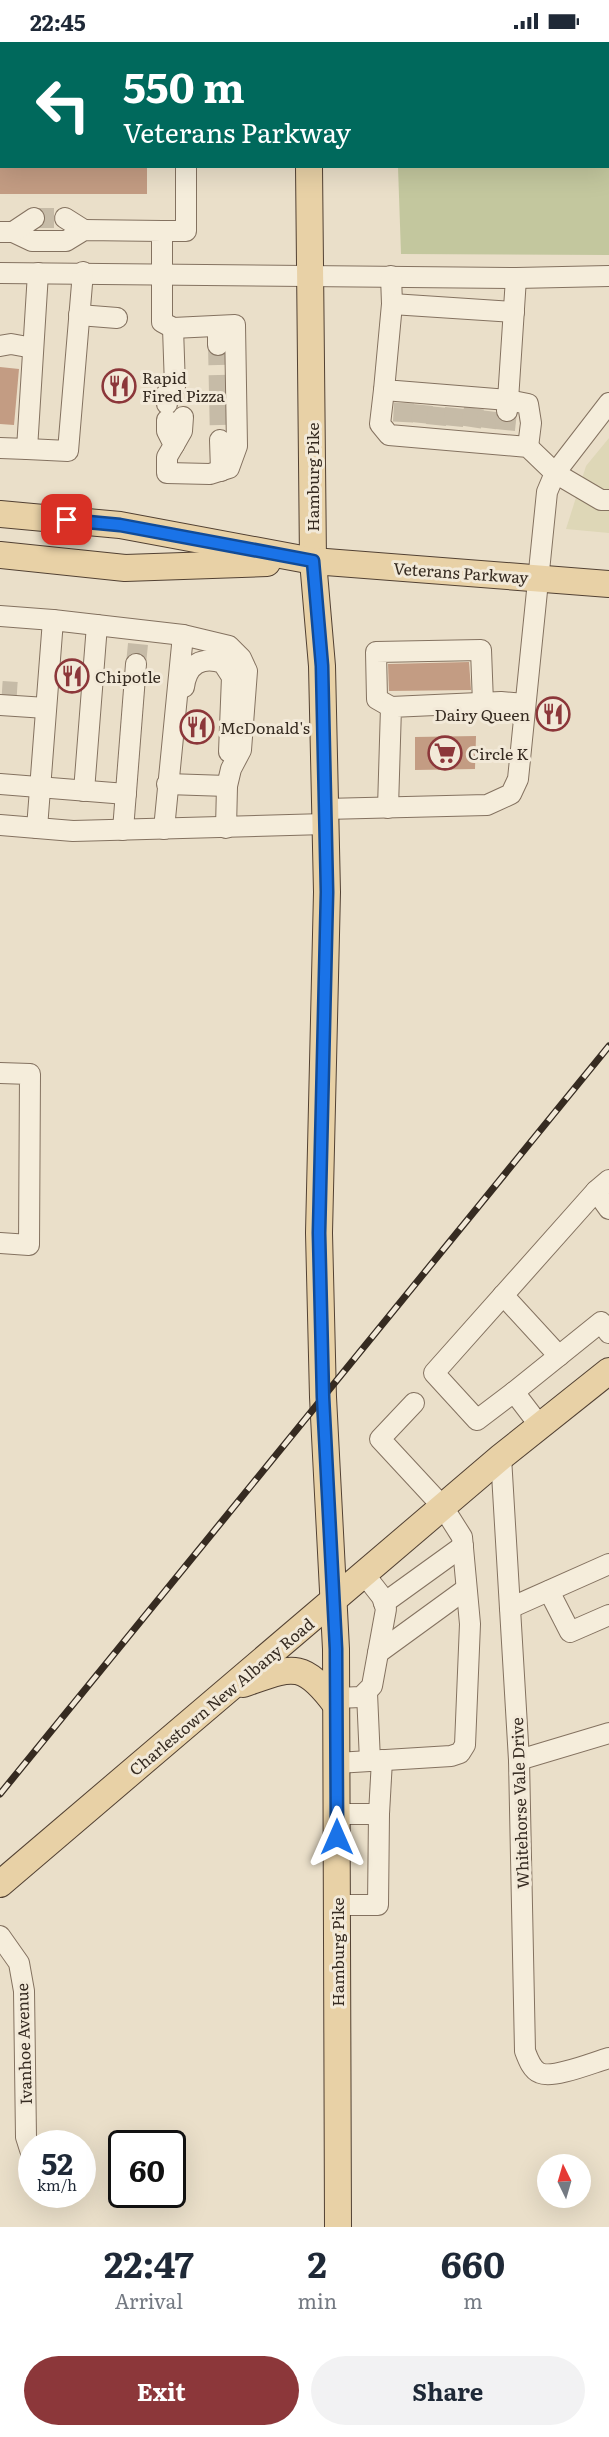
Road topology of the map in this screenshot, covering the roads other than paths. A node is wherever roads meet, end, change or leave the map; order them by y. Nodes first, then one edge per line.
1 (186, 168) edge
2 (309, 168) edge
3 (34, 218) tunnel mouth
4 (65, 218) tunnel mouth
5 (84, 230) junction
6 (162, 231) junction
7 (7, 232) edge
8 (83, 272) junction
9 (0, 273) edge
10 (38, 273) junction
11 (161, 273) junction
12 (310, 276) junction
13 (391, 276) junction
14 (609, 276) edge
15 (516, 278) junction
16 (392, 304) junction
17 (514, 312) junction
18 (79, 315) junction
19 (117, 318) dead end
20 (173, 328) junction
21 (0, 346) edge
22 (33, 348) junction
23 (384, 390) junction
24 (609, 403) edge
25 (174, 406) junction
26 (454, 418) junction
27 (220, 440) tunnel mouth
28 (528, 447) junction
29 (0, 448) edge
30 (27, 449) junction
31 (171, 451) junction
32 (221, 471) junction
33 (555, 473) junction
34 (609, 500) edge
35 (0, 514) edge
36 (0, 555) edge
37 (313, 561) junction
38 (538, 578) junction
39 (609, 584) edge
40 (0, 616) edge
41 (53, 620) junction
42 (97, 625) junction
43 (183, 634) junction
44 (136, 664) tunnel mouth
45 (5, 695) tunnel mouth
46 (483, 703) junction
47 (525, 704) junction
48 (391, 707) junction
49 (40, 708) junction
50 (168, 776) junction
51 (229, 778) junction
52 (0, 784) edge
53 (40, 787) junction
54 (84, 791) junction
55 (126, 794) junction
56 (388, 808) junction
57 (325, 817) junction
58 (0, 825) edge
59 (38, 828) junction
60 (226, 828) junction
61 (164, 829) junction
62 (123, 830) junction
63 (0, 1073) edge
64 (602, 1186) edge
65 (609, 1209) edge
66 (0, 1243) edge
67 (503, 1295) junction
68 (606, 1323) edge
69 (559, 1356) junction
70 (609, 1371) edge
71 (514, 1392) junction
72 (414, 1403) dead end
73 (540, 1426) junction
74 (501, 1457) junction
75 (443, 1507) junction
76 (463, 1546) junction
77 (609, 1564) edge
78 (364, 1574) junction
79 (466, 1589) junction
80 (549, 1591) junction
81 (332, 1601) junction
82 (384, 1603) junction
83 (510, 1608) junction
84 (609, 1615) edge
85 (378, 1653) junction
86 (228, 1690) junction
87 (368, 1693) junction
88 (336, 1701) junction
89 (607, 1739) edge
90 (376, 1760) junction
91 (519, 1760) junction
92 (337, 1763) junction
93 (337, 1814) junction
94 (380, 1814) junction
95 (0, 1884) edge
96 (337, 1905) junction
97 (0, 1936) edge
98 (609, 2058) edge
99 (26, 2130) edge
100 (338, 2227) edge

1 - 6 street
2 - 12 main road, Hamburg Pike
3 - 7 street
4 - 5 street
5 - 6 street
5 - 7 street
6 - 11 street
8 - 10 street
8 - 11 street
8 - 18 street
9 - 10 street
10 - 22 street
11 - 12 street
11 - 20 street
12 - 13 street
12 - 37 main road, Hamburg Pike
13 - 15 street
13 - 16 street
14 - 15 street
15 - 17 street
16 - 17 street
16 - 23 street
17 - 26 street
18 - 19 street
18 - 30 street
20 - 25 street
20 - 32 street
21 - 22 street
22 - 30 street
23 - 26 street
23 - 26 street
24 - 33 street
25 - 31 street
25 - 31 street
26 - 28 street
26 - 28 street
27 - 32 street
28 - 33 street
29 - 30 street
31 - 32 street
33 - 34 street
33 - 38 street
35 - 37 main road, Veterans Parkway
36 - 37 main road, Veterans Parkway
37 - 38 main road, Veterans Parkway
37 - 57 main road, Hamburg Pike
38 - 39 main road, Veterans Parkway
38 - 47 street
40 - 41 street
41 - 42 street
41 - 49 street
42 - 43 street
42 - 54 street
43 - 50 street
43 - 51 street
44 - 55 street
45 - 49 street
46 - 47 street
46 - 48 street
46 - 48 street
47 - 56 street
48 - 56 street
49 - 53 street
50 - 51 street
50 - 51 street
50 - 61 street
51 - 60 street
52 - 53 street
53 - 54 street
53 - 59 street
54 - 55 street
55 - 62 street
56 - 57 street
57 - 60 street
57 - 81 main road, Hamburg Pike
58 - 59 street
59 - 62 street
60 - 61 street
61 - 62 street
63 - 66 street
64 - 65 street
64 - 67 street
67 - 69 street
67 - 71 street
68 - 69 street
69 - 71 street
70 - 73 main road, Charlestown New Albany Road
71 - 73 street
72 - 75 street
73 - 74 main road, Charlestown New Albany Road
74 - 75 main road, Charlestown New Albany Road
74 - 83 street, Whitehorse Vale Drive
75 - 76 street
75 - 78 main road, Charlestown New Albany Road
76 - 79 street
76 - 82 street
77 - 80 street
78 - 81 main road, Charlestown New Albany Road
78 - 82 street
79 - 85 street
79 - 90 street
80 - 83 street
80 - 84 street
81 - 86 main road, Charlestown New Albany Road
81 - 88 main road, Hamburg Pike
82 - 85 street
83 - 91 street, Whitehorse Vale Drive
85 - 87 street
86 - 88 main road
86 - 95 main road, Charlestown New Albany Road
87 - 88 street
87 - 90 street
88 - 92 main road, Hamburg Pike
89 - 91 street
90 - 92 street
90 - 94 street
91 - 98 street, Whitehorse Vale Drive
92 - 93 main road, Hamburg Pike
93 - 94 street
93 - 96 main road, Hamburg Pike
94 - 96 street
96 - 100 main road, Hamburg Pike
97 - 99 street, Ivanhoe Avenue

